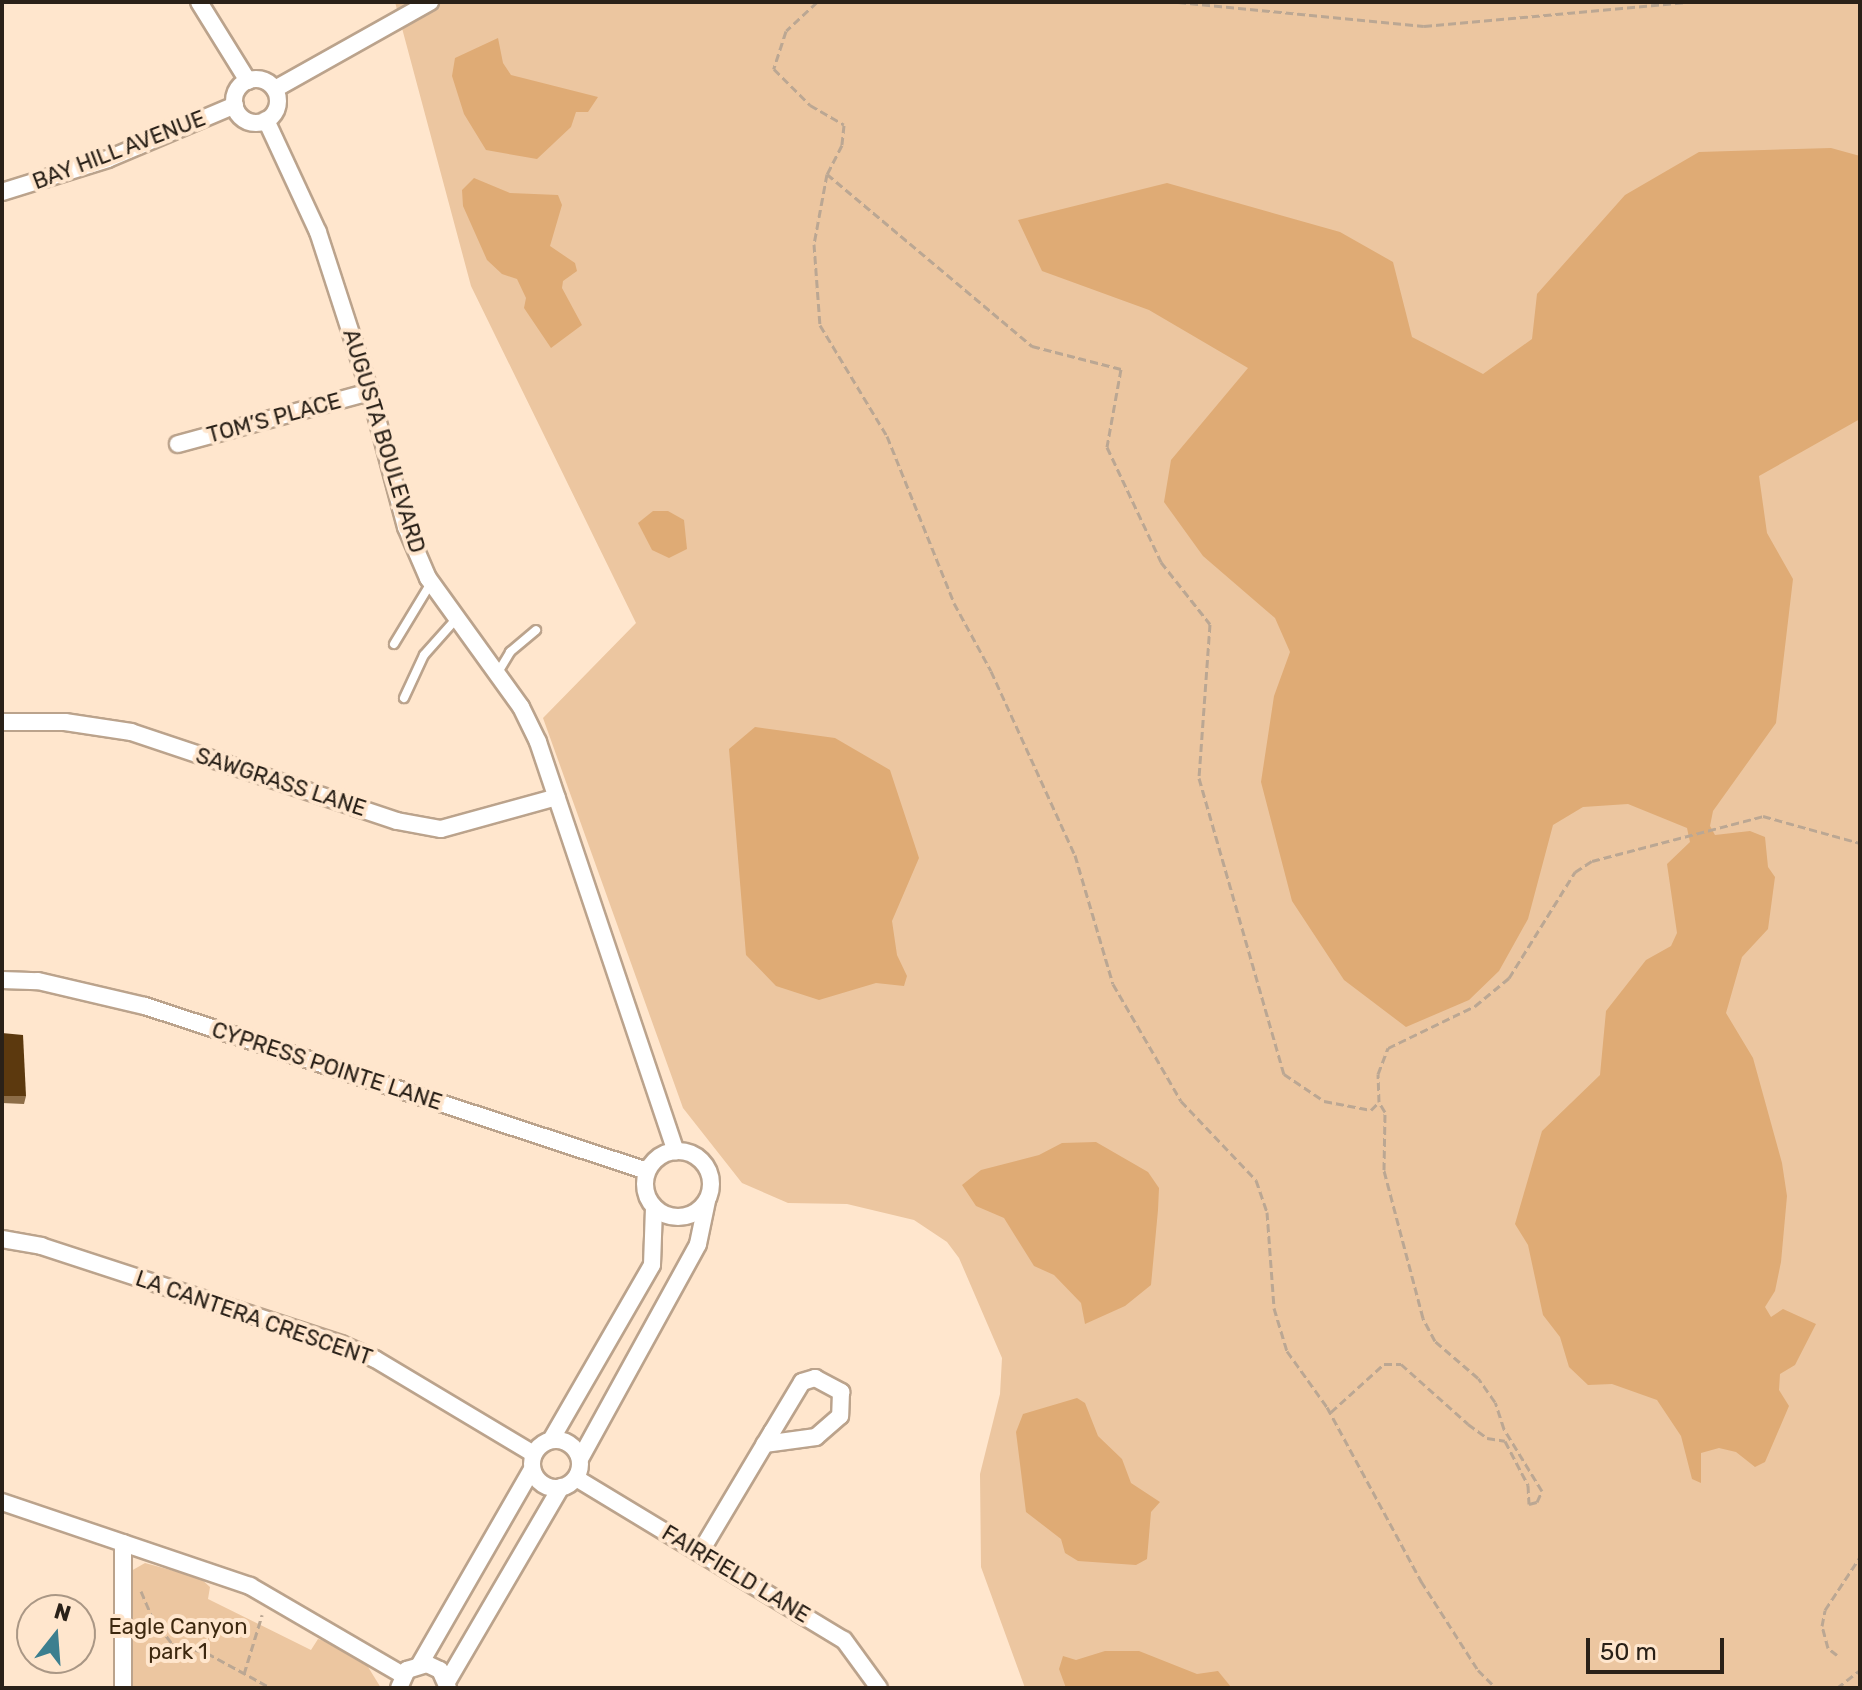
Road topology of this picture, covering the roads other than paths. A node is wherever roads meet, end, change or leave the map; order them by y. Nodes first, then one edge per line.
1 (199, 2) edge
2 (424, 6) edge
3 (248, 81) junction
4 (275, 89) junction
5 (235, 105) junction
6 (266, 120) junction
7 (2, 192) edge
8 (370, 392) junction
9 (178, 444) dead end
10 (431, 583) junction
11 (457, 618) junction
12 (536, 630) dead end
13 (394, 644) dead end
14 (497, 674) junction
15 (404, 698) dead end
16 (2, 722) edge
17 (557, 797) junction
18 (2, 980) edge
19 (676, 1151) junction
20 (647, 1171) junction
21 (707, 1201) junction
22 (654, 1207) junction
23 (2, 1239) edge
24 (551, 1440) junction
25 (764, 1444) junction
26 (580, 1459) junction
27 (533, 1461) junction
28 (569, 1482) junction
29 (2, 1502) edge
30 (123, 1543) junction
31 (701, 1551) junction
32 (420, 1664) junction
33 (401, 1681) edge
34 (447, 1685) edge
35 (123, 1688) edge
36 (879, 1688) edge

1 - 3 street
2 - 4 street
3 - 4 street
3 - 5 street
4 - 6 street
5 - 6 street
5 - 7 street, BAY HILL AVENUE
6 - 8 street, AUGUSTA BOULEVARD
8 - 9 street, TOM’S PLACE
8 - 10 street, AUGUSTA BOULEVARD
10 - 11 street, AUGUSTA BOULEVARD
10 - 13 lane
11 - 14 street, AUGUSTA BOULEVARD
11 - 15 lane
12 - 14 lane
14 - 17 street, AUGUSTA BOULEVARD
16 - 17 street, SAWGRASS LANE
17 - 19 street, AUGUSTA BOULEVARD
18 - 20 street, CYPRESS POINTE LANE
19 - 20 street
19 - 21 street
20 - 22 street
21 - 22 street
21 - 26 street
22 - 24 street
23 - 27 street, LA CANTERA CRESCENT
24 - 26 street
24 - 27 street
25 - 25 street
25 - 31 street
26 - 28 street
27 - 28 street
27 - 32 street
28 - 31 street, FAIRFIELD LANE
28 - 34 street
29 - 30 street
30 - 33 street
30 - 35 street
31 - 36 street, FAIRFIELD LANE
32 - 33 street
32 - 34 street

